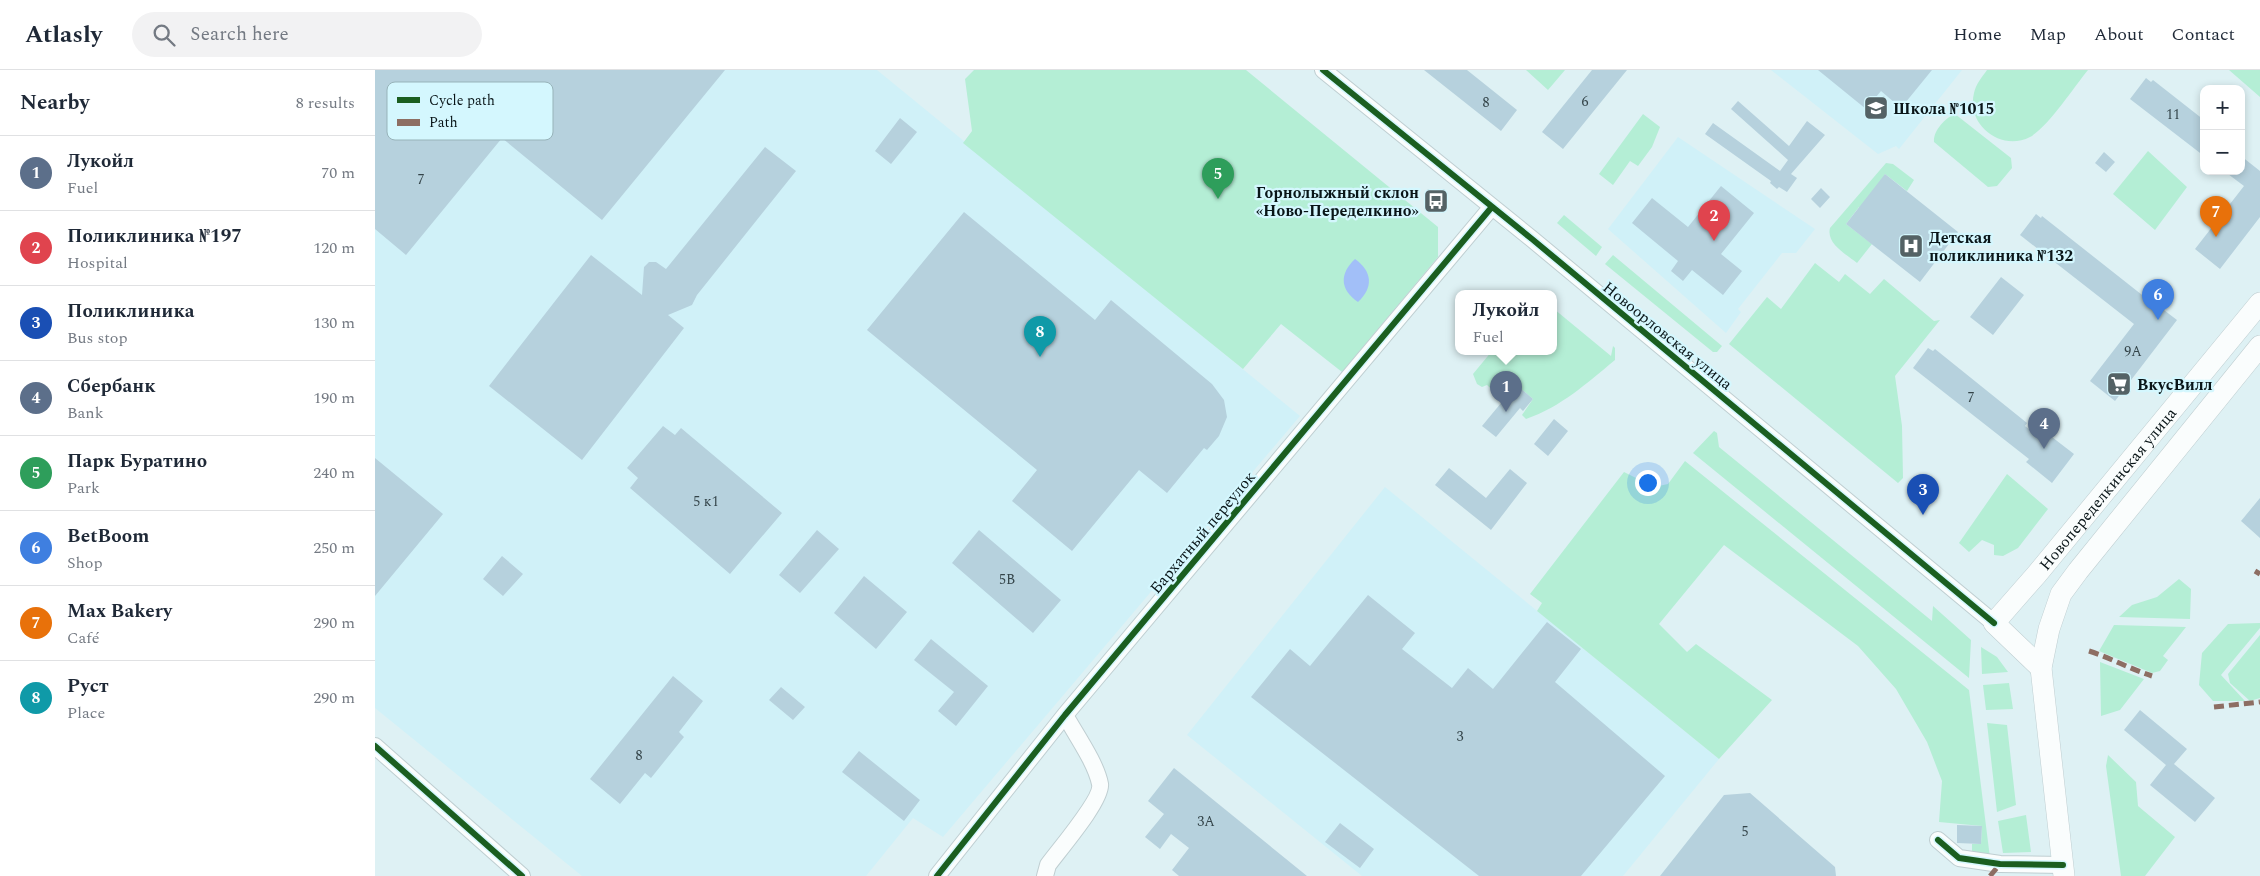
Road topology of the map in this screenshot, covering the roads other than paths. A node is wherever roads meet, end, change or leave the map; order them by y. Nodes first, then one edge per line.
1 (1323, 70) edge
2 (1491, 208) junction
3 (2260, 303) edge
4 (2260, 346) edge
5 (1994, 623) junction
6 (2041, 668) junction
7 (1065, 715) junction
8 (375, 746) edge
9 (1938, 840) dead end
10 (2064, 870) edge
11 (522, 876) edge
12 (937, 876) edge
13 (1045, 876) edge

1 - 2 street, Новоорловская улица
2 - 5 street, Новоорловская улица
2 - 7 street, Бархатный переулок
3 - 5 main road, Новопеределкинская улица
4 - 6 main road, Новопеределкинская улица
5 - 6 main road
6 - 10 main road, Новопеределкинская улица
7 - 12 street, Бархатный переулок
7 - 13 street
8 - 11 street
9 - 10 street

